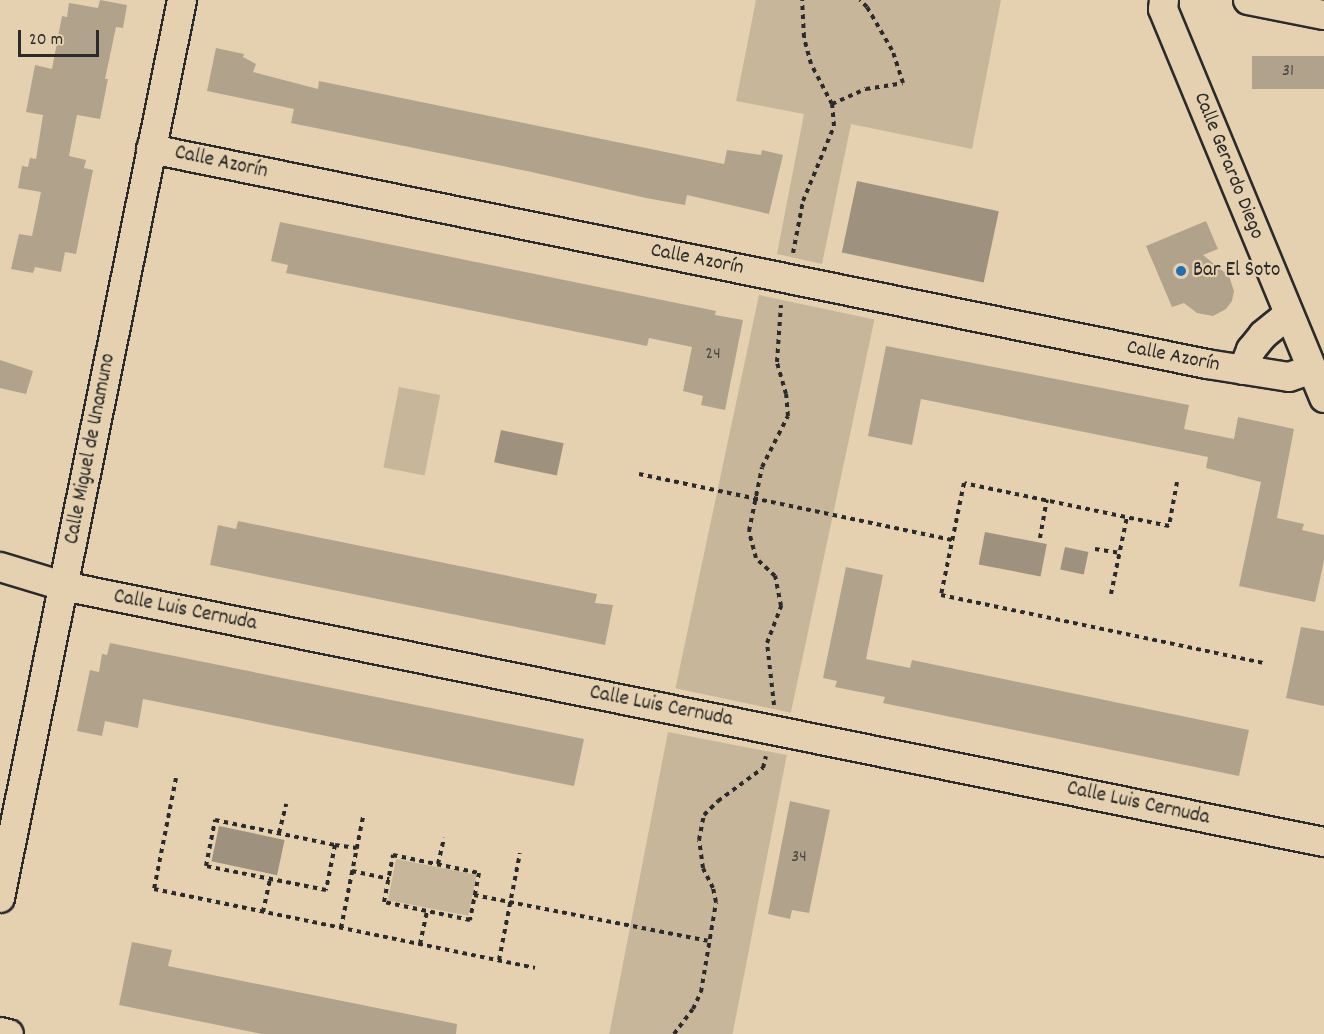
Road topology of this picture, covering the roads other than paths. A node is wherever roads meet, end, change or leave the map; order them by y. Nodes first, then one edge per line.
1 (182, 0) edge
2 (1164, 0) edge
3 (1248, 0) edge
4 (1324, 15) edge
5 (152, 149) junction
6 (1289, 314) junction
7 (1312, 369) junction
8 (1243, 370) junction
9 (1324, 398) edge
10 (0, 567) edge
11 (63, 586) junction
12 (1324, 842) edge
13 (0, 898) edge
14 (0, 1032) edge
15 (9, 1034) edge

1 - 5 street, Calle Miguel de Unamuno
2 - 6 street, Calle Gerardo Diego
3 - 4 street
5 - 8 street, Calle Azorín
5 - 11 street, Calle Miguel de Unamuno
6 - 7 street, Calle Gerardo Diego
6 - 8 street, Calle Azorín
7 - 8 street, Calle Azorín
7 - 9 street, Calle Gerardo Diego
10 - 11 street, Calle Luis Cernuda
11 - 12 street, Calle Luis Cernuda
11 - 13 street, Calle Miguel de Unamuno
14 - 15 street

